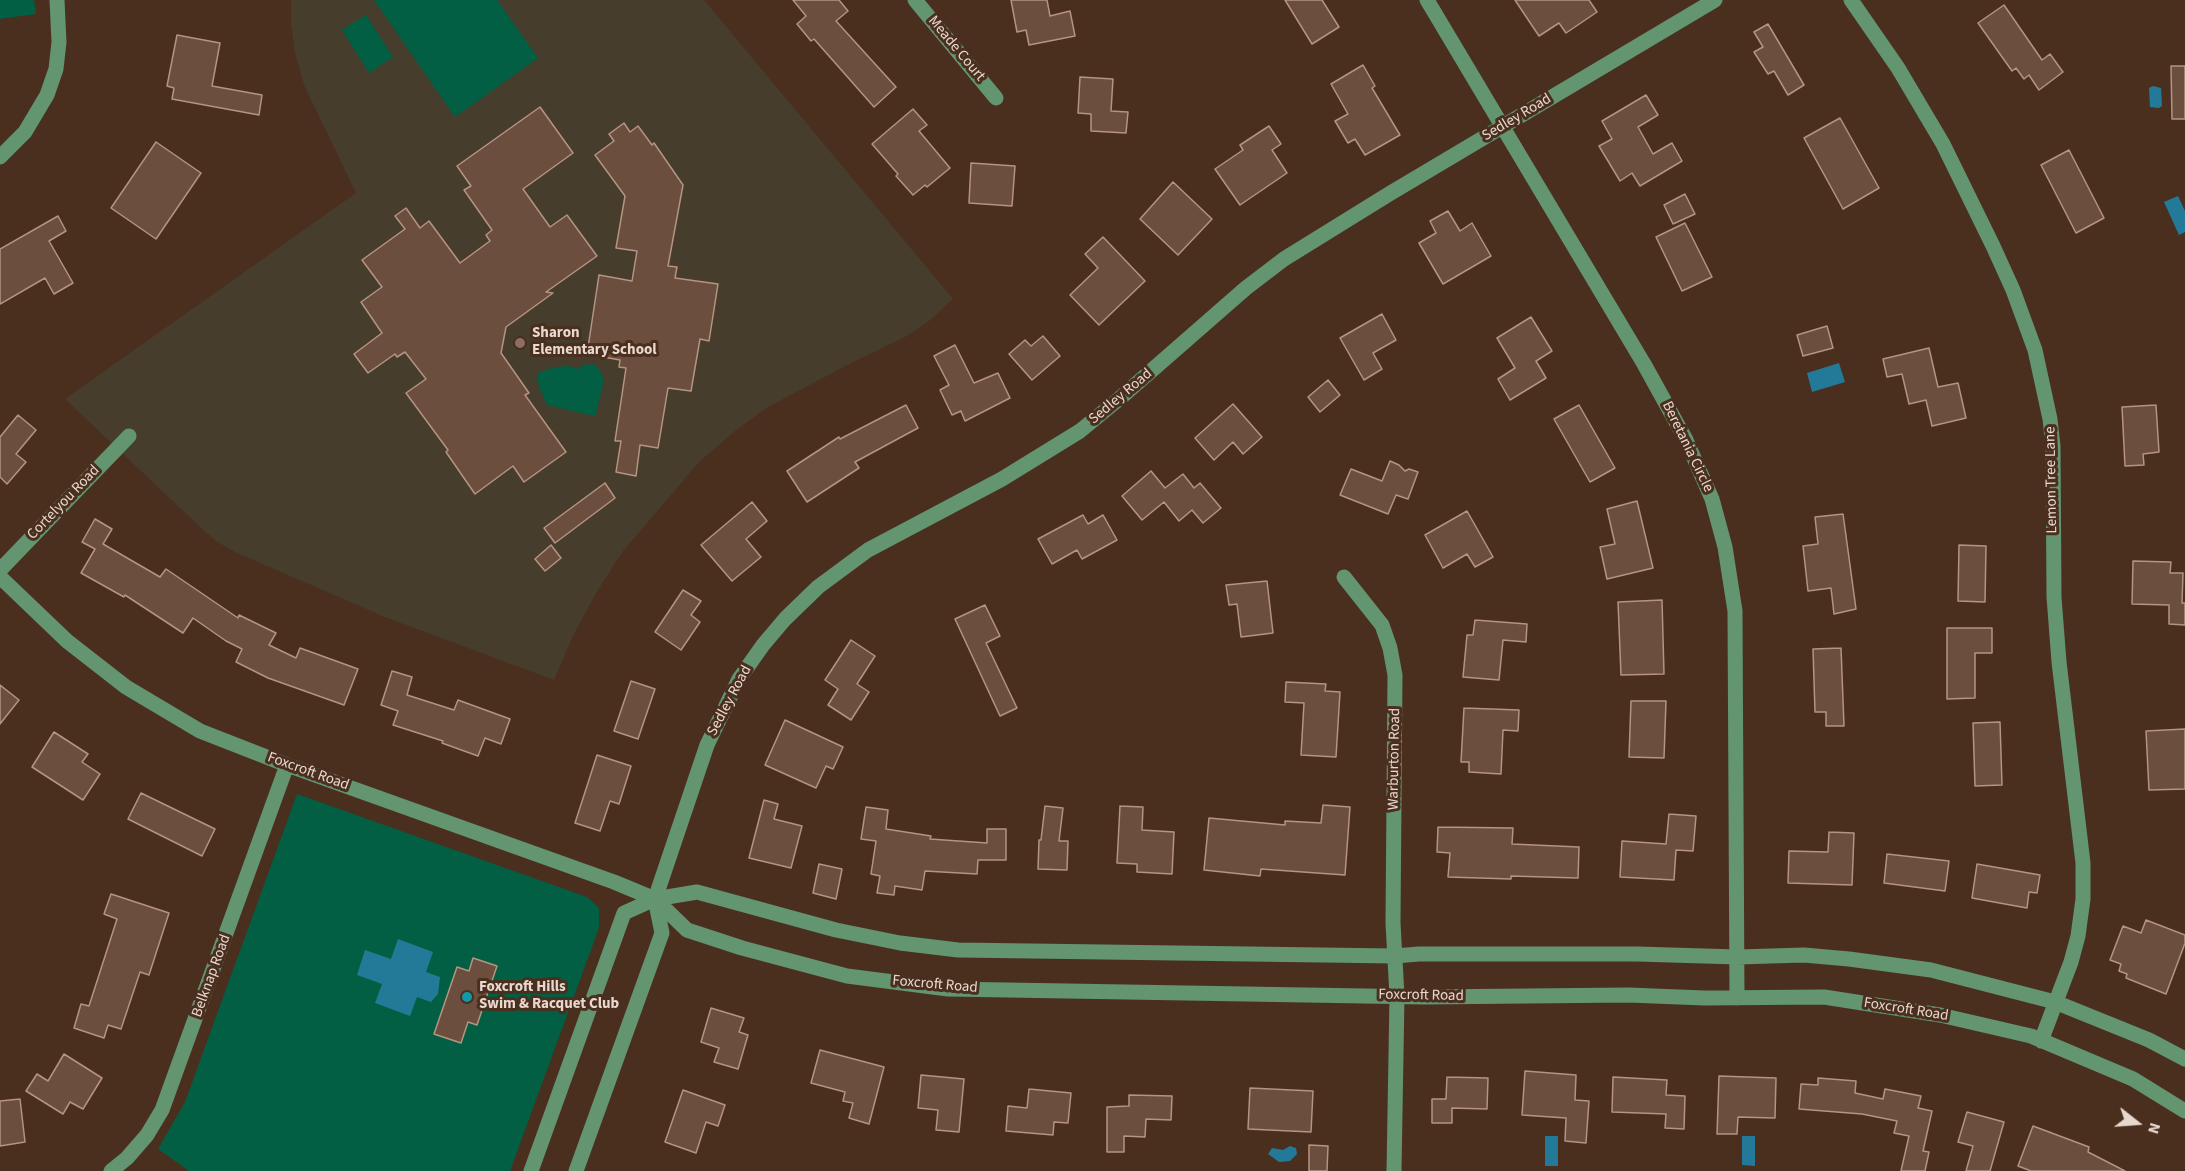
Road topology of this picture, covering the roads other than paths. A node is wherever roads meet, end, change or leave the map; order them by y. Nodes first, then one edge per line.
1 (57, 0) edge
2 (915, 0) edge
3 (1426, 0) edge
4 (1714, 0) edge
5 (1851, 0) edge
6 (996, 98) dead end
7 (1502, 127) junction
8 (0, 157) edge
9 (129, 436) dead end
10 (0, 570) edge
11 (0, 577) edge
12 (1344, 577) dead end
13 (288, 765) junction
14 (655, 899) junction
15 (1395, 956) junction
16 (1738, 957) junction
17 (1397, 996) junction
18 (1737, 998) junction
19 (2055, 1002) junction
20 (2041, 1041) junction
21 (2185, 1059) edge
22 (2185, 1111) edge
23 (111, 1171) edge
24 (531, 1171) edge
25 (576, 1171) edge
26 (1394, 1171) edge

1 - 8 street
2 - 6 street, Meade Court
3 - 7 street, Beretania Circle
4 - 7 street, Sedley Road
5 - 19 street, Lemon Tree Lane
7 - 14 street, Sedley Road
7 - 16 street, Beretania Circle
9 - 10 street, Cortelyou Road
11 - 13 street, Foxcroft Road
12 - 15 street, Warburton Road
13 - 14 street, Foxcroft Road
13 - 23 street, Belknap Road
14 - 15 street
14 - 17 street, Foxcroft Road
14 - 24 street
14 - 25 street
15 - 16 street
15 - 17 street, Warburton Road
16 - 18 street, Beretania Circle
16 - 19 street
17 - 18 street, Foxcroft Road
17 - 26 street
18 - 20 street, Foxcroft Road
19 - 20 street, Lemon Tree Lane
19 - 21 street
20 - 22 street, Foxcroft Road

